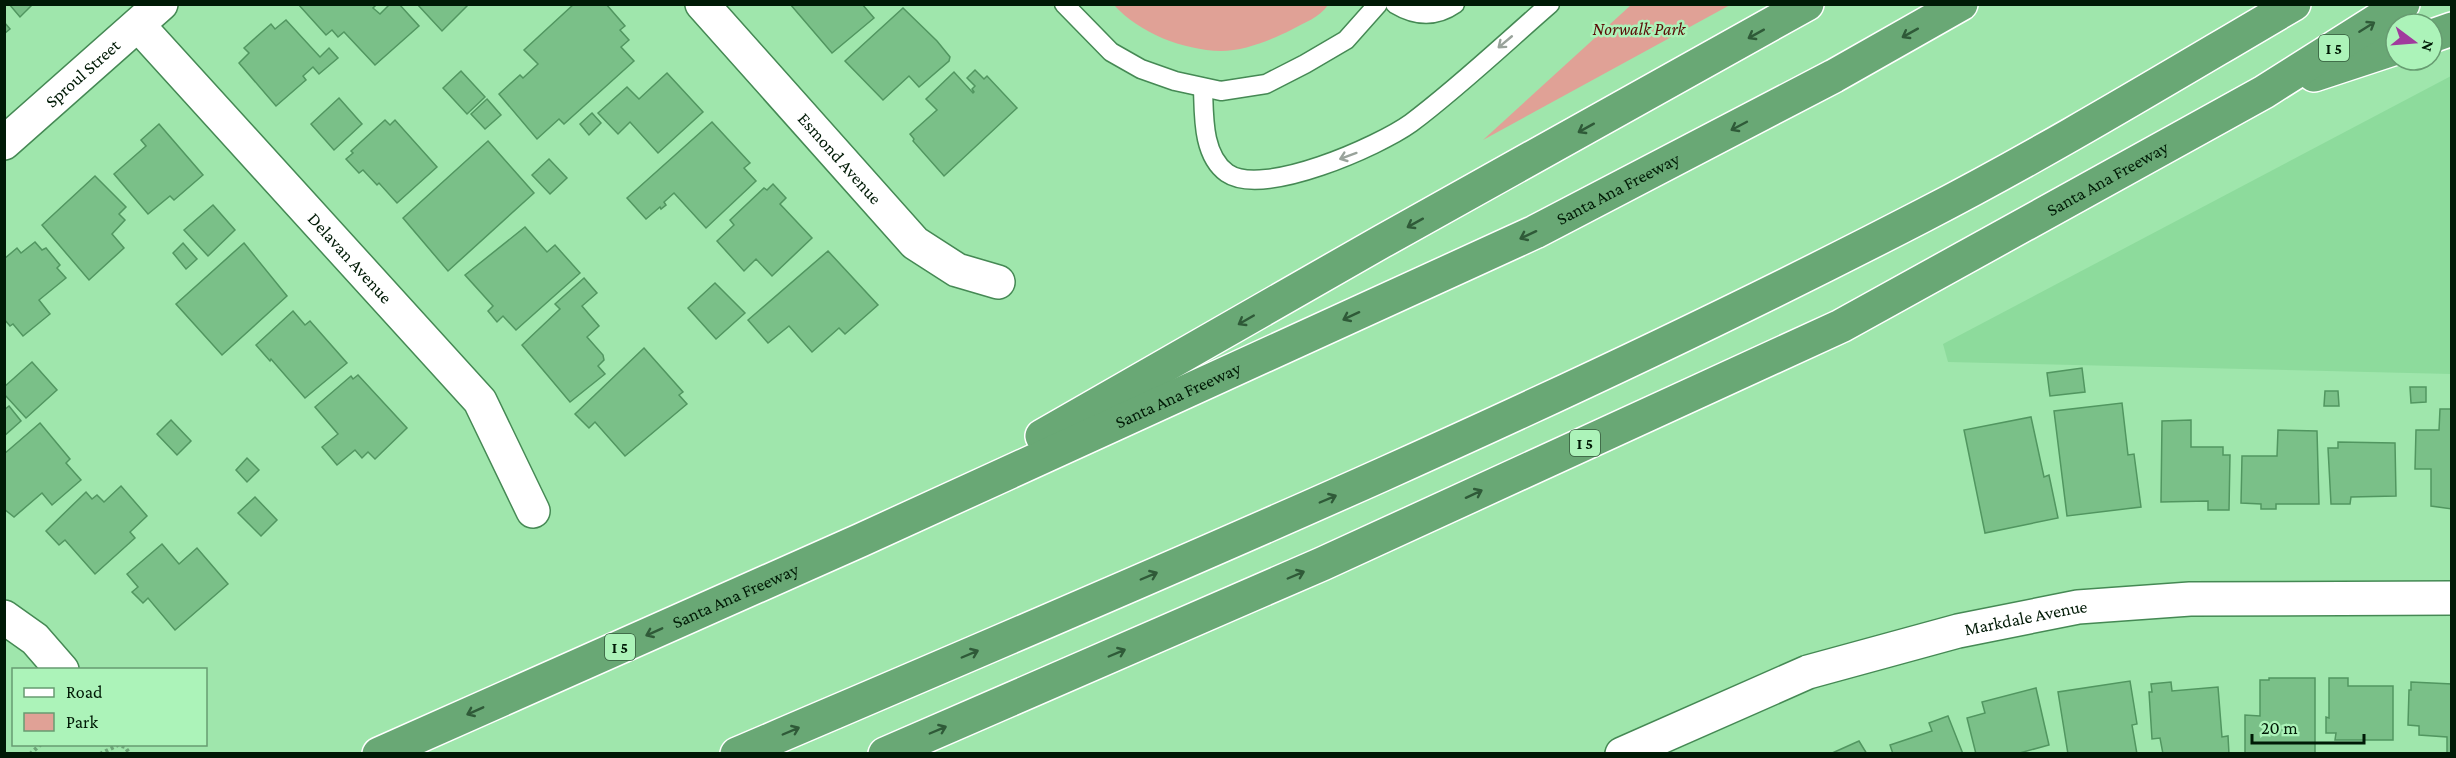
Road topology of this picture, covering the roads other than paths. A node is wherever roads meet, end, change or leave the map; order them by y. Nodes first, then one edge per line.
1 (702, 4) edge
2 (1064, 4) edge
3 (1378, 4) edge
4 (1395, 4) edge
5 (1455, 4) edge
6 (1550, 4) edge
7 (1807, 4) edge
8 (1961, 4) edge
9 (2294, 4) edge
10 (2403, 4) edge
11 (149, 15) edge
12 (2384, 52) edge
13 (1203, 88) junction
14 (2264, 92) junction
15 (4, 143) edge
16 (998, 282) dead end
17 (533, 511) dead end
18 (861, 540) junction
19 (2451, 598) edge
20 (4, 617) edge
21 (61, 668) edge
22 (379, 753) edge
23 (737, 753) edge
24 (885, 753) edge
25 (1622, 753) edge

1 - 16 street, Esmond Avenue
2 - 13 lane
3 - 13 lane
4 - 5 lane
6 -> 13 lane
7 -> 18 highway
8 -> 18 highway, Santa Ana Freeway / I 5
23 -> 9 highway
14 -> 10 highway, Santa Ana Freeway / I 5
11 - 15 street, Sproul Street
11 - 17 street, Delavan Avenue
12 - 14 highway
24 -> 14 highway, Santa Ana Freeway / I 5
18 -> 22 highway, Santa Ana Freeway / I 5
19 - 25 street, Markdale Avenue
20 - 21 street

